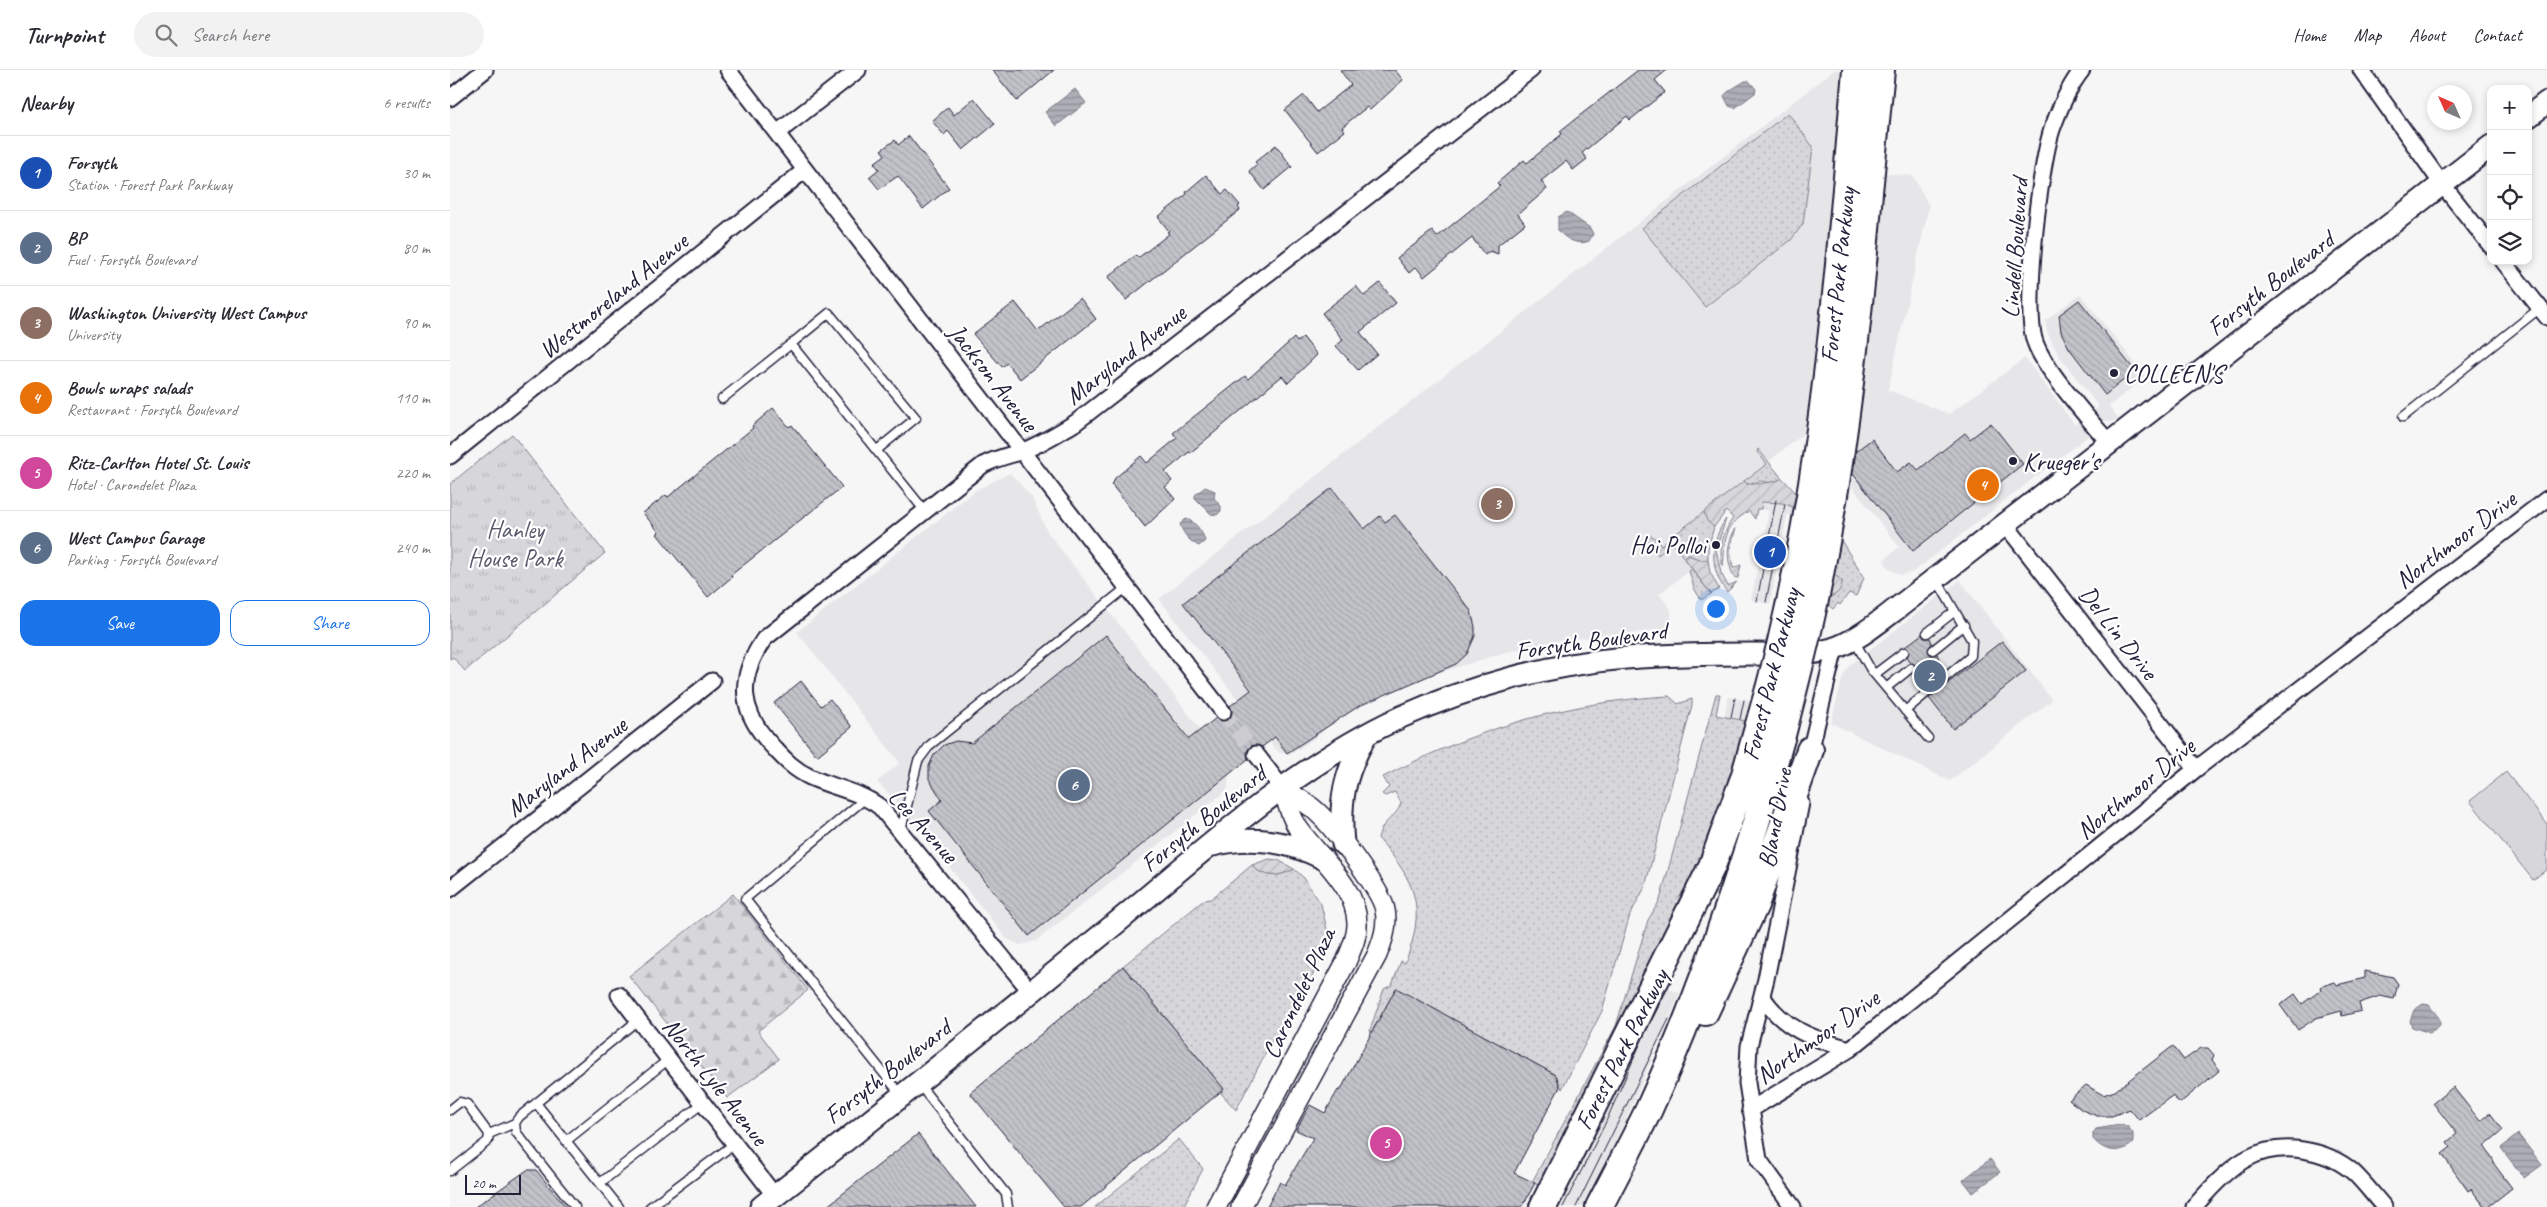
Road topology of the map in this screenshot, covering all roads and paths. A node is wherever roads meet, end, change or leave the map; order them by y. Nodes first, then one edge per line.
1 (485, 70) edge
2 (728, 70) edge
3 (858, 70) edge
4 (1531, 70) edge
5 (1856, 70) edge
6 (1881, 70) edge
7 (2082, 70) edge
8 (2360, 70) edge
9 (450, 98) edge
10 (2547, 102) edge
11 (2532, 114) edge
12 (777, 133) junction
13 (2487, 149) edge
14 (805, 170) junction
15 (2442, 184) junction
16 (1857, 191) junction
17 (2487, 241) edge
18 (2506, 265) edge
19 (2544, 312) edge
20 (791, 344) junction
21 (722, 399) dead end
22 (2403, 417) dead end
23 (2109, 443) junction
24 (877, 450) junction
25 (1022, 452) junction
26 (450, 456) edge
27 (2547, 498) edge
28 (924, 510) junction
29 (2005, 524) junction
30 (1936, 578) junction
31 (1126, 588) junction
32 (1955, 611) junction
33 (1964, 625) junction
34 (1927, 633) dead end
35 (1853, 638) junction
36 (1835, 648) junction
37 (1933, 650) dead end
38 (1904, 652) dead end
39 (748, 667) joint
40 (1911, 668) dead end
41 (1875, 674) junction
42 (712, 681) dead end
43 (1886, 688) junction
44 (1905, 711) junction
45 (1223, 712) tunnel mouth
46 (1770, 732) junction
47 (1365, 736) junction
48 (1928, 738) dead end
49 (1810, 750) junction
50 (1256, 754) tunnel mouth
51 (2196, 769) junction
52 (1283, 789) junction
53 (867, 797) junction
54 (901, 830) junction
55 (1343, 844) junction
56 (1210, 846) junction
57 (1322, 858) junction
58 (450, 889) edge
59 (1031, 992) junction
60 (620, 995) dead end
61 (1762, 996) junction
62 (638, 1020) junction
63 (1326, 1027) junction
64 (1850, 1049) junction
65 (669, 1059) junction
66 (909, 1088) junction
67 (703, 1102) junction
68 (536, 1103) junction
69 (450, 1110) edge
70 (1648, 1110) junction
71 (1750, 1110) junction
72 (515, 1123) junction
73 (489, 1134) junction
74 (566, 1141) junction
75 (734, 1144) junction
76 (450, 1171) edge
77 (600, 1183) junction
78 (772, 1202) edge
79 (575, 1207) edge
80 (619, 1207) edge
81 (650, 1207) edge
82 (1008, 1207) edge
83 (1216, 1207) edge
84 (1241, 1207) edge
85 (1543, 1207) edge
86 (1599, 1207) edge
87 (1793, 1207) edge
88 (2194, 1207) edge
89 (2384, 1207) edge

1 - 9 street
2 - 12 street, Jackson Avenue
3 - 12 street
4 - 25 street, Maryland Avenue
5 - 16 highway, Forest Park Parkway
6 - 16 highway, Forest Park Parkway
7 - 23 street, Lindell Boulevard
8 - 15 street
10 - 11 main road
12 - 14 street, Jackson Avenue
13 - 15 main road, Forsyth Boulevard
14 - 25 street, Jackson Avenue
14 - 26 street, Westmoreland Avenue
15 - 17 street
15 - 23 main road, Forsyth Boulevard
16 - 46 highway, Forest Park Parkway, bridge
18 - 19 street
19 - 22 lane
20 - 21 lane
20 - 24 lane
20 - 24 lane
23 - 29 main road, Forsyth Boulevard
24 - 28 lane
25 - 28 street, Maryland Avenue
25 - 31 street, Jackson Avenue
27 - 51 street, Northmoor Drive
28 - 39 street, Maryland Avenue
29 - 30 main road, Forsyth Boulevard
29 - 51 street, Del Lin Drive
30 - 32 lane
30 - 35 main road, Forsyth Boulevard
31 - 45 street, Jackson Avenue
31 - 54 lane
32 - 33 lane
32 - 34 lane
33 - 37 lane
33 - 44 lane
35 - 36 main road, Forsyth Boulevard
35 - 41 lane
36 - 47 main road, Forsyth Boulevard
36 - 49 street, Bland Drive
38 - 41 lane
39 - 53 street, Lee Avenue
40 - 43 lane
41 - 43 lane
42 - 58 street, Maryland Avenue
43 - 44 lane
44 - 48 lane
46 - 70 highway, Forest Park Parkway
46 - 85 highway, Forest Park Parkway
47 - 52 main road, Forsyth Boulevard
47 - 55 main road
49 - 61 street, Bland Drive
49 - 70 highway
50 - 52 street
51 - 64 street, Northmoor Drive
52 - 55 street, Carondelet Plaza
52 - 56 main road, Forsyth Boulevard
52 - 57 street, Carondelet Plaza
53 - 54 street, Lee Avenue
53 - 66 lane
54 - 59 street, Lee Avenue
55 - 63 street, Carondelet Plaza
56 - 57 main road
56 - 59 main road, Forsyth Boulevard
57 - 63 street, Carondelet Plaza
59 - 66 main road, Forsyth Boulevard
60 - 62 street, North Lyle Avenue
61 - 64 street
61 - 71 street, Bland Drive
62 - 65 street, North Lyle Avenue
62 - 68 lane
63 - 83 street, Carondelet Plaza
63 - 84 street, Carondelet Plaza
64 - 71 street, Northmoor Drive
65 - 67 street, North Lyle Avenue
65 - 74 lane
66 - 78 main road, Forsyth Boulevard
66 - 82 lane
67 - 75 street, North Lyle Avenue
67 - 77 lane
68 - 72 lane
68 - 74 lane
69 - 73 lane
70 - 86 highway, Forest Park Parkway
71 - 87 street, Bland Drive
72 - 73 lane
72 - 79 lane
73 - 76 lane
74 - 77 lane
75 - 78 street, North Lyle Avenue
75 - 81 lane
77 - 80 lane
88 - 89 street

